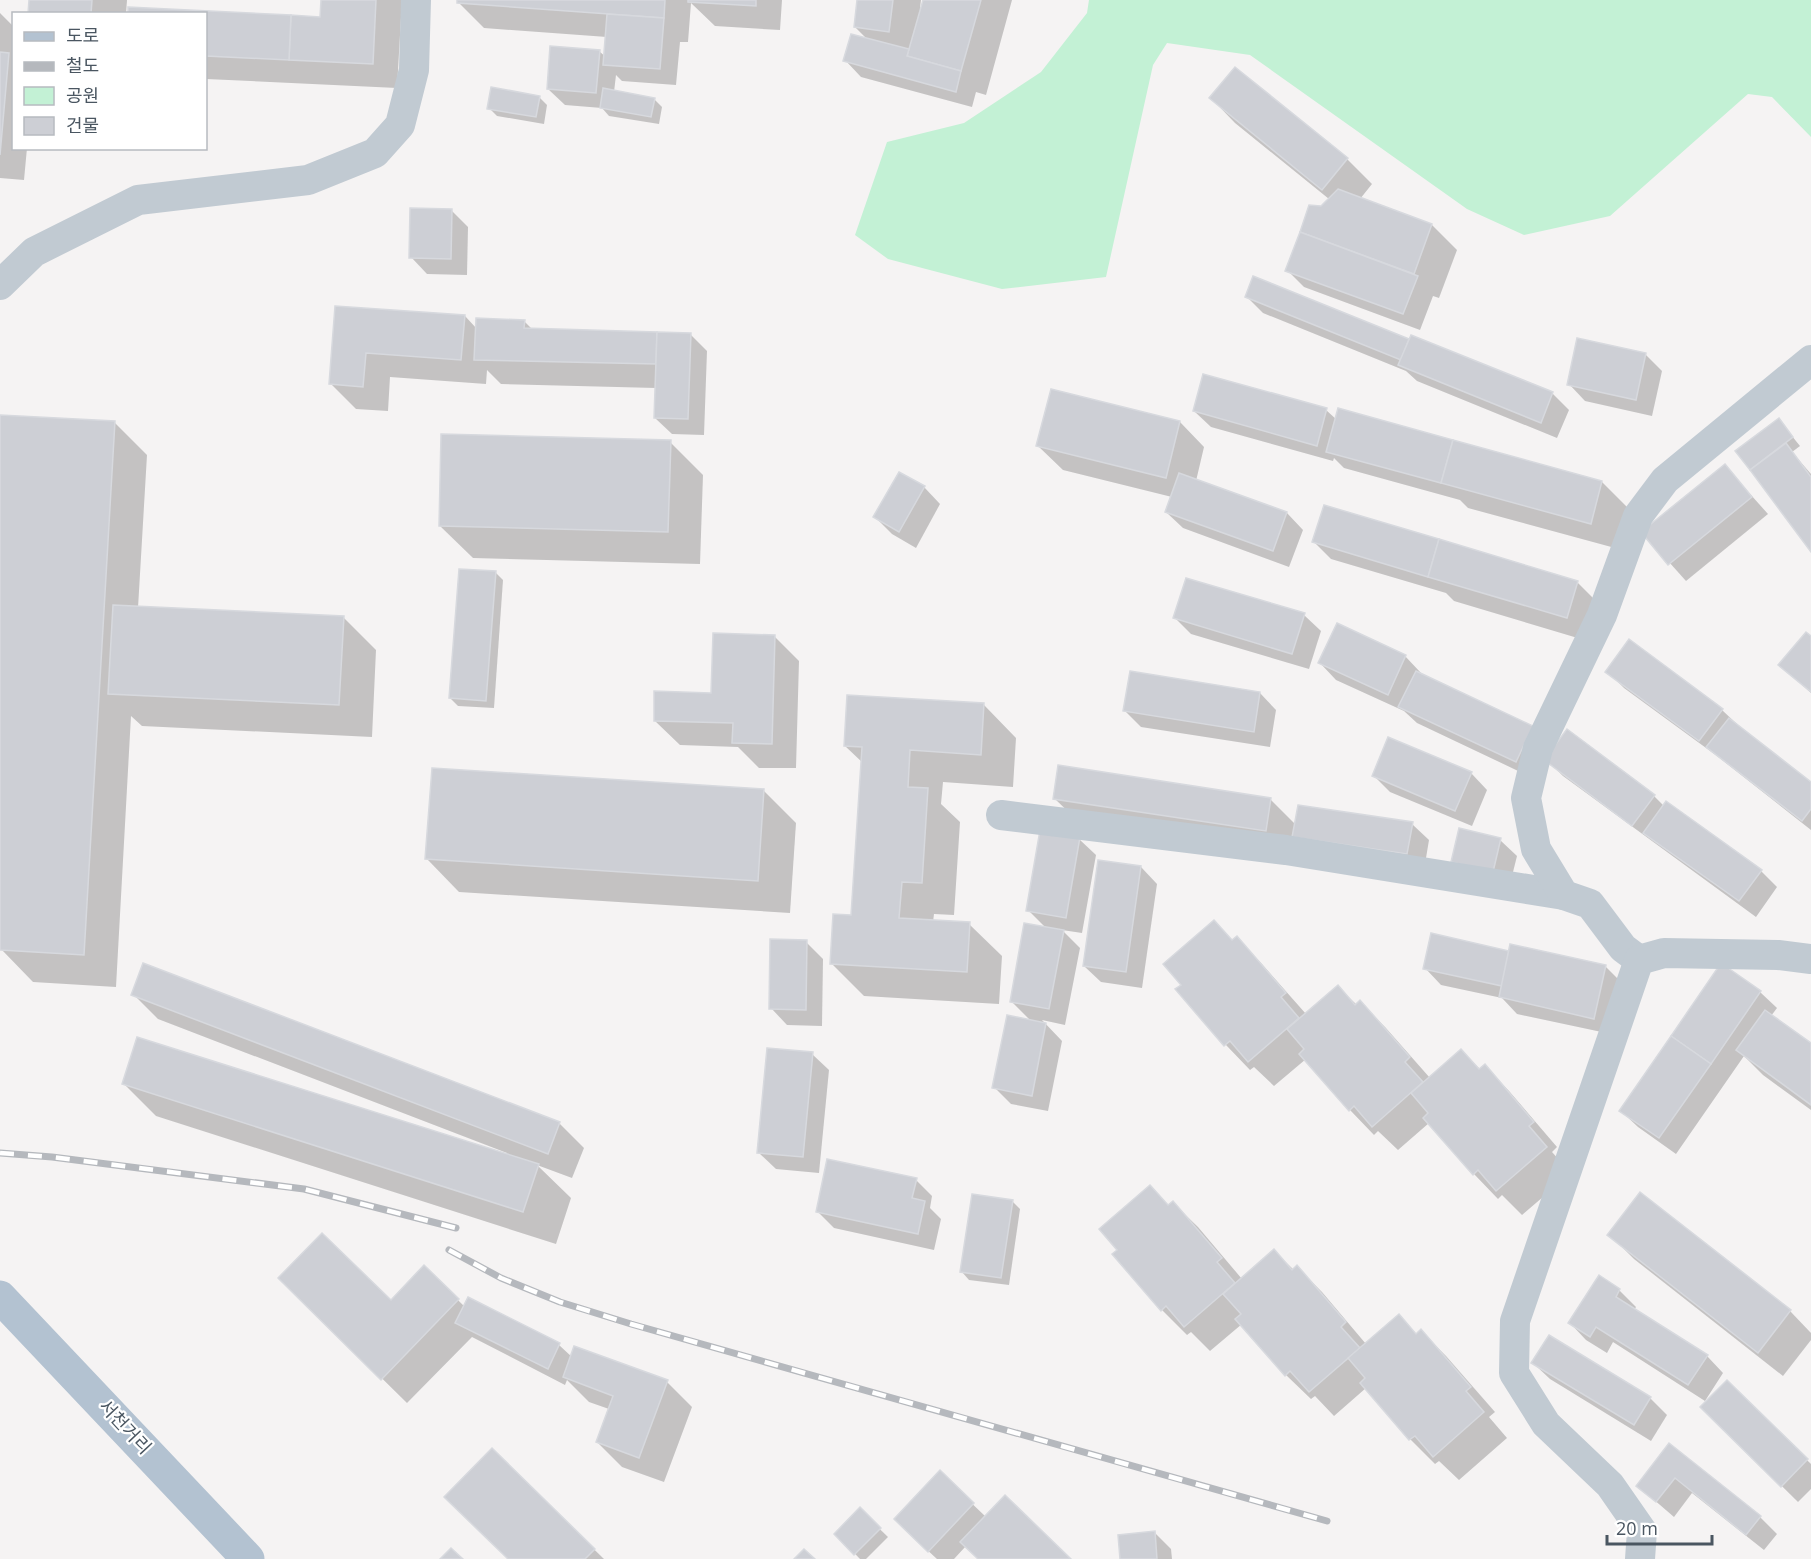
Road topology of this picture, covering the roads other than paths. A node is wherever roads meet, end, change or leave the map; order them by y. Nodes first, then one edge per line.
1 (417, 0) edge
2 (0, 285) edge
3 (1811, 360) edge
4 (1001, 815) dead end
5 (1564, 895) junction
6 (1811, 959) edge
7 (1639, 960) junction
8 (0, 1297) edge
9 (248, 1559) edge
10 (1640, 1559) edge

1 - 2 street
3 - 5 street
4 - 5 street
5 - 7 street
6 - 7 street
7 - 10 street
8 - 9 main road, 서천거리

